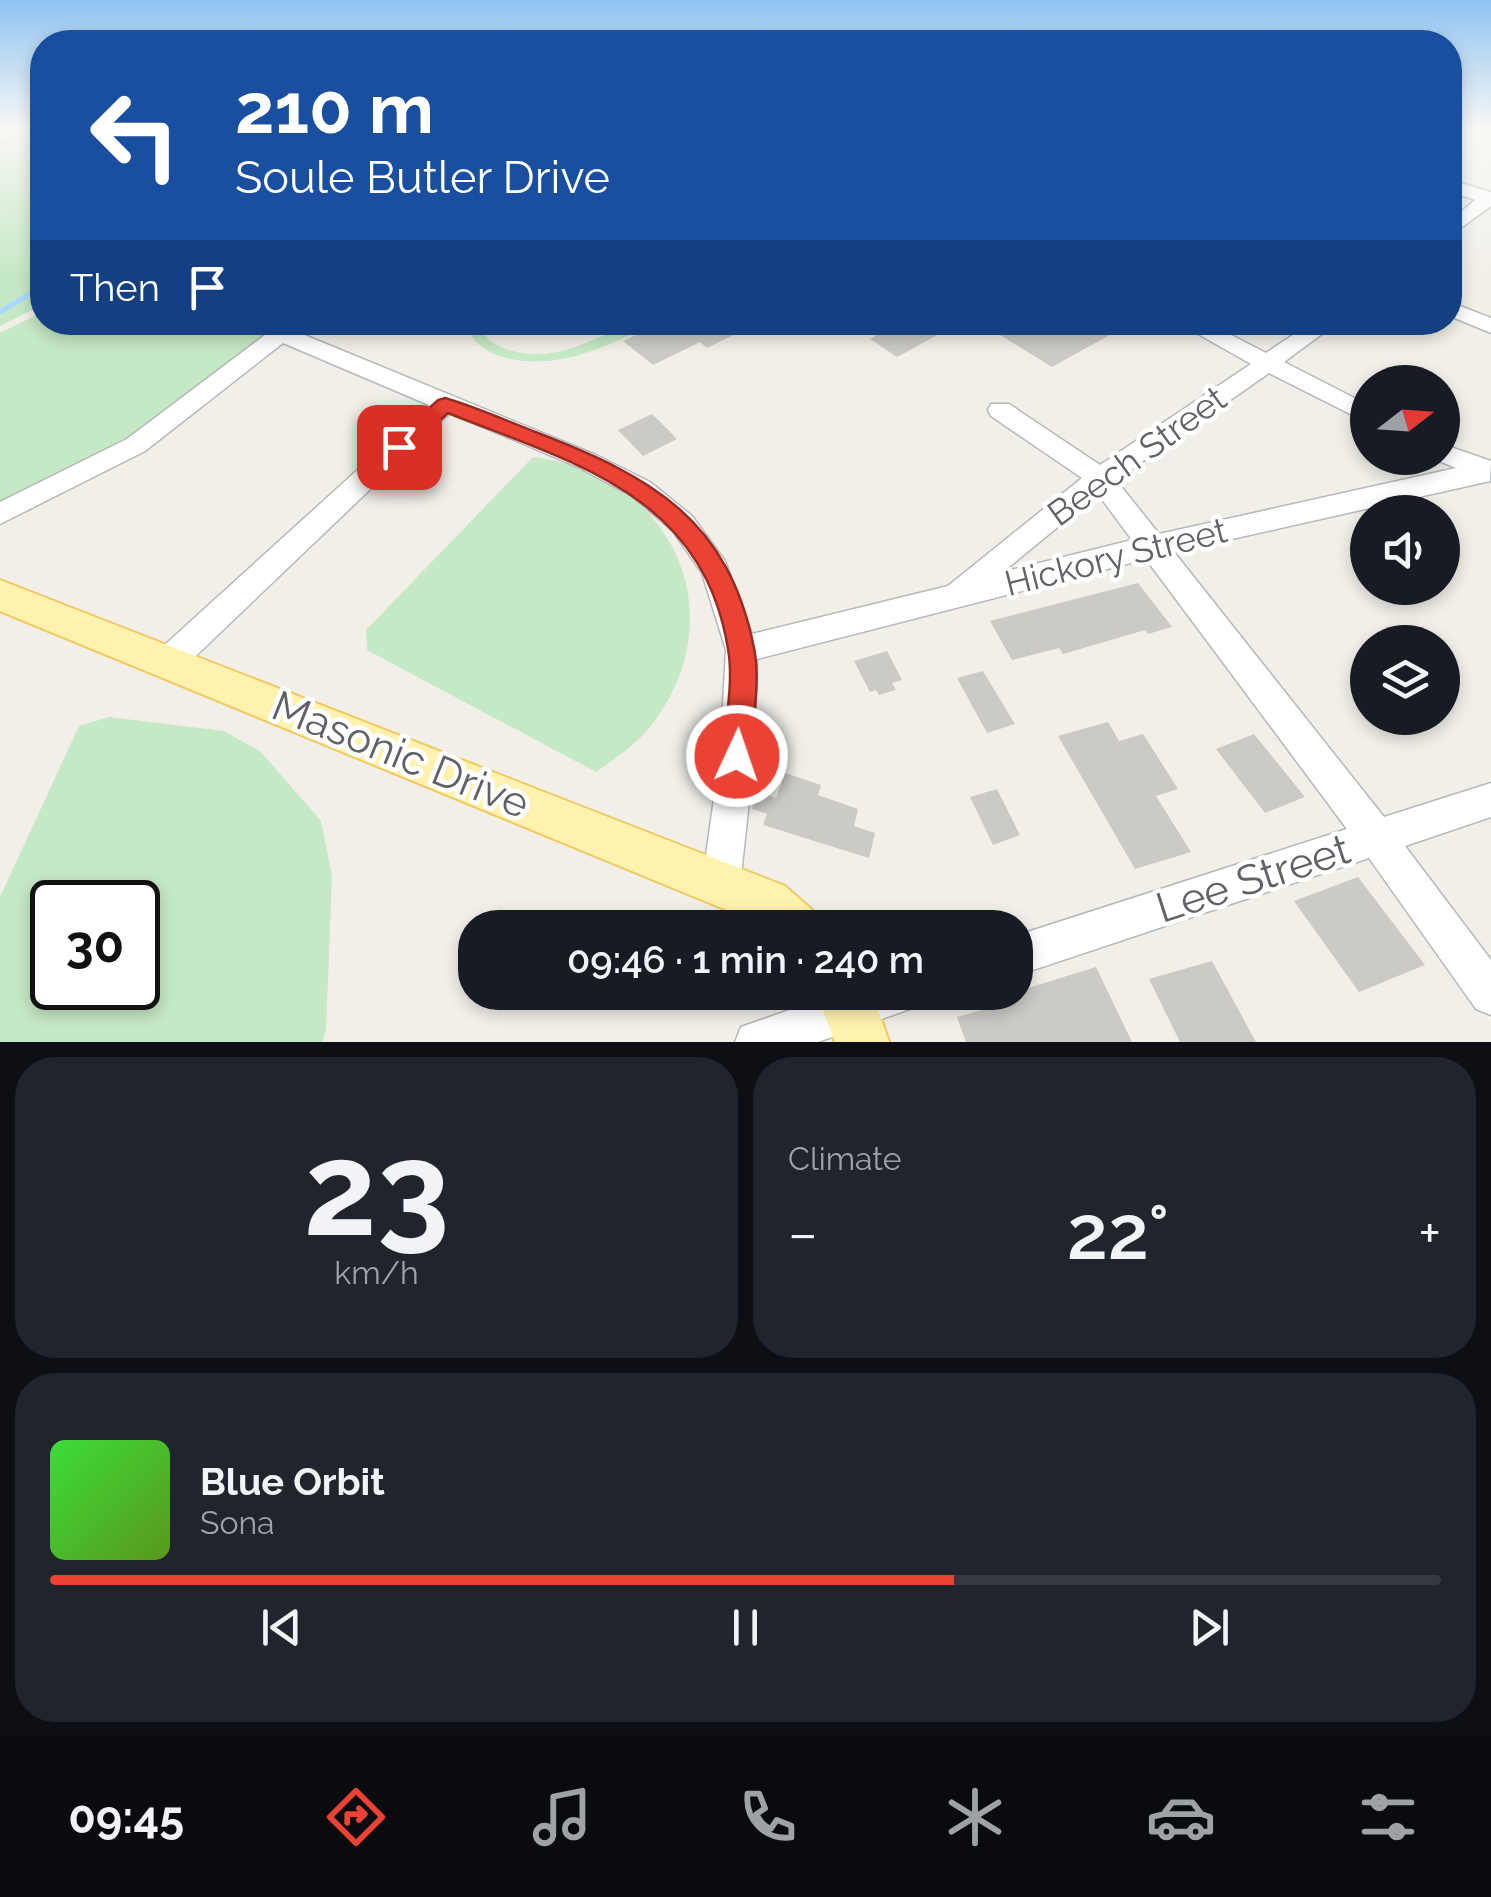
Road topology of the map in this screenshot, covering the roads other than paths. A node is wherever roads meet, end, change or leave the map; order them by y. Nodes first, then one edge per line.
1 (1462, 189) edge
2 (1490, 198) edge
3 (1462, 220) edge
4 (1462, 313) edge
5 (1491, 326) edge
6 (278, 335) edge
7 (302, 335) edge
8 (1212, 335) edge
9 (1308, 335) edge
10 (1266, 364) junction
11 (445, 404) junction
12 (1350, 406) edge
13 (1000, 410) dead end
14 (1460, 460) edge
15 (1490, 471) edge
16 (1100, 478) junction
17 (0, 514) edge
18 (1154, 546) junction
19 (0, 595) edge
20 (953, 597) junction
21 (742, 650) junction
22 (169, 661) junction
23 (1491, 800) edge
24 (1376, 837) junction
25 (722, 884) junction
26 (776, 910) edge
27 (1033, 950) edge
28 (1491, 994) edge
29 (852, 1015) edge
30 (756, 1042) edge

1 - 2 street
2 - 3 street
4 - 5 street
6 - 17 street
7 - 11 street
8 - 10 street
9 - 10 street, Beech Street
10 - 12 street
10 - 16 street, Beech Street
11 - 21 street
11 - 22 street
13 - 16 street
14 - 15 street
15 - 18 street, Hickory Street
16 - 18 street
16 - 20 street, Beech Street
18 - 20 street, Hickory Street
18 - 24 street
19 - 22 main road, Masonic Drive
20 - 21 street, Hickory Street
21 - 25 street
22 - 25 main road, Masonic Drive
23 - 24 street, Lee Street
24 - 27 street, Lee Street
24 - 28 street
25 - 26 main road, Masonic Drive
29 - 30 street

